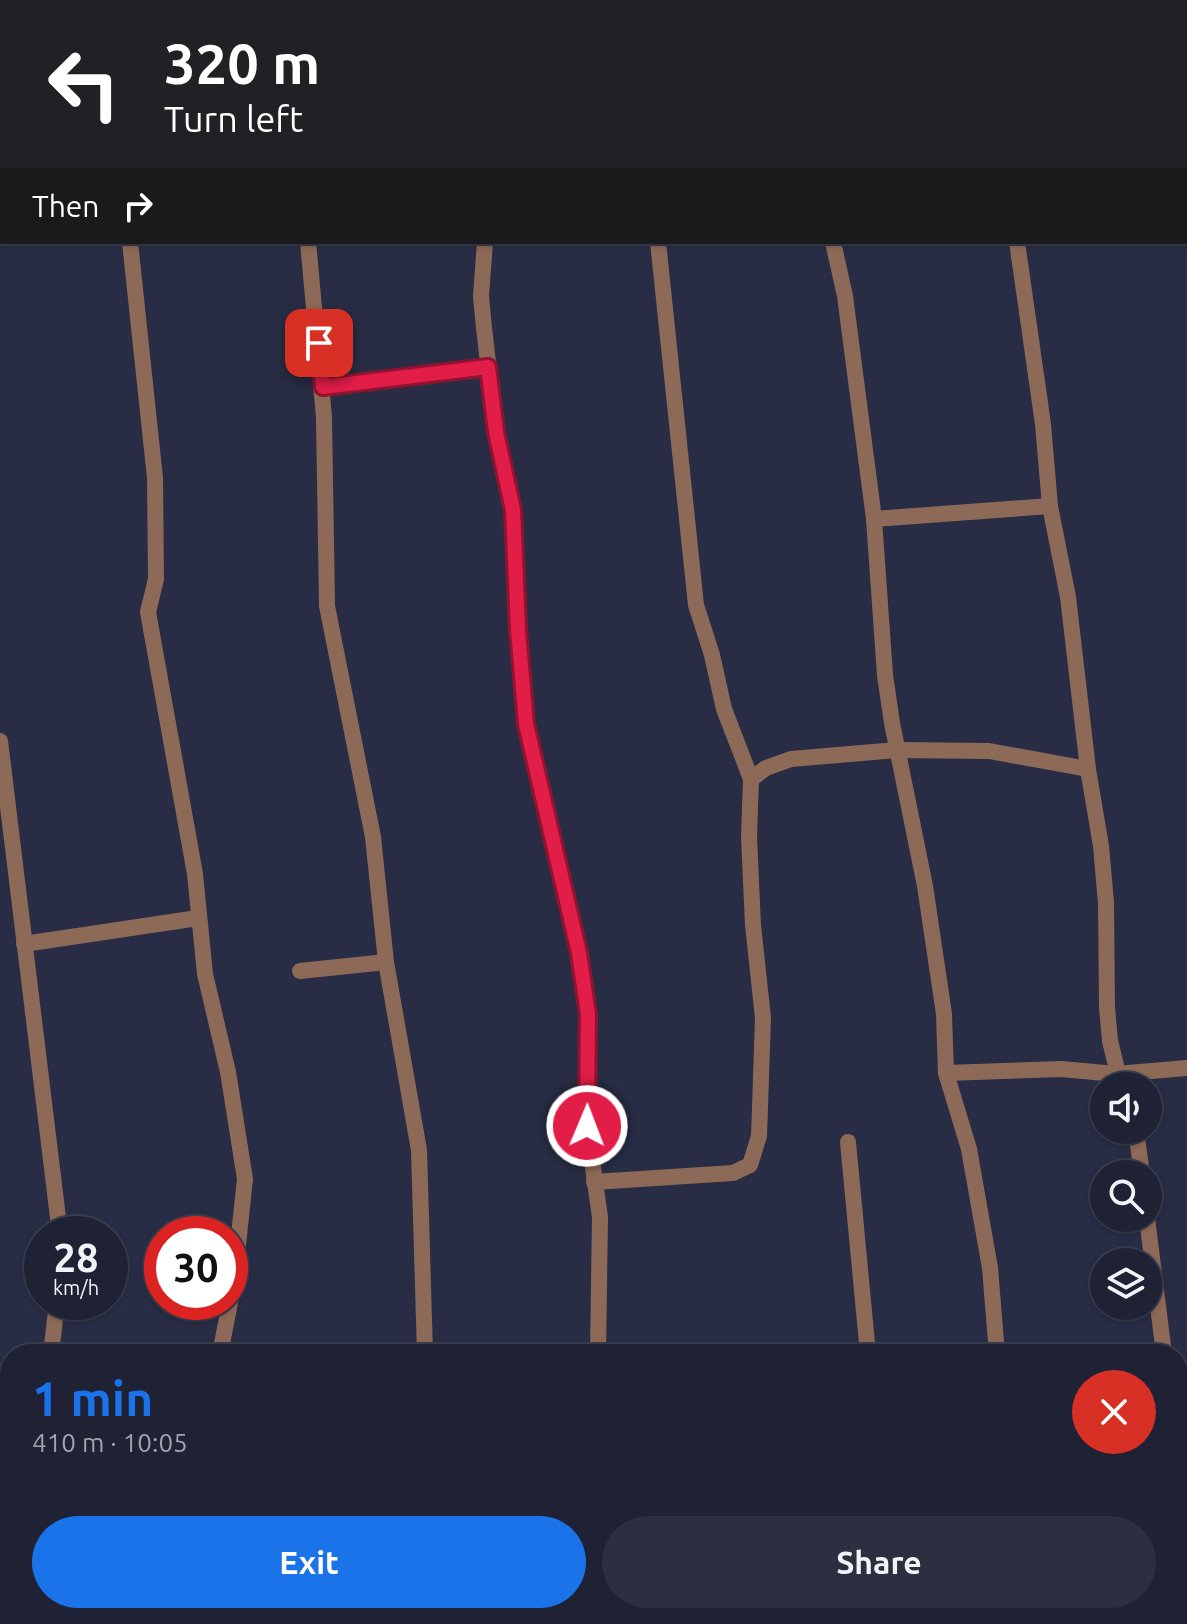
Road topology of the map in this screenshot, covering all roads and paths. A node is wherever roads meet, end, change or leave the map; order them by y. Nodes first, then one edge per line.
1 (130, 244) edge
2 (308, 244) edge
3 (485, 244) edge
4 (658, 244) edge
5 (833, 244) edge
6 (1017, 244) edge
7 (488, 367) junction
8 (323, 387) junction
9 (1050, 506) junction
10 (874, 519) junction
11 (0, 741) edge
12 (897, 750) junction
13 (1088, 769) junction
14 (751, 779) junction
15 (2, 780) edge
16 (198, 918) junction
17 (24, 944) junction
18 (386, 962) junction
19 (300, 971) dead end
20 (1187, 1068) edge
21 (1118, 1072) edge
22 (1162, 1072) edge
23 (946, 1073) junction
24 (1090, 1074) edge
25 (848, 1142) dead end
26 (594, 1182) junction
27 (58, 1216) edge
28 (1149, 1232) edge
29 (55, 1320) edge
30 (52, 1344) edge
31 (222, 1344) edge
32 (425, 1344) edge
33 (598, 1344) edge
34 (867, 1344) edge
35 (996, 1344) edge
36 (1163, 1344) edge

1 - 16 street
2 - 8 street
3 - 7 street
4 - 14 street
5 - 10 street
6 - 9 street
7 - 8 street
7 - 26 street
8 - 18 street
9 - 10 street
9 - 13 street
10 - 12 street
11 - 15 street
12 - 13 street
12 - 14 street
12 - 23 street
13 - 21 street
14 - 26 street
15 - 17 street
16 - 17 street
16 - 31 street
17 - 27 street
18 - 19 street
18 - 32 street
20 - 22 street
23 - 24 street
23 - 35 street
25 - 34 street
26 - 33 street
28 - 36 street
29 - 30 street

